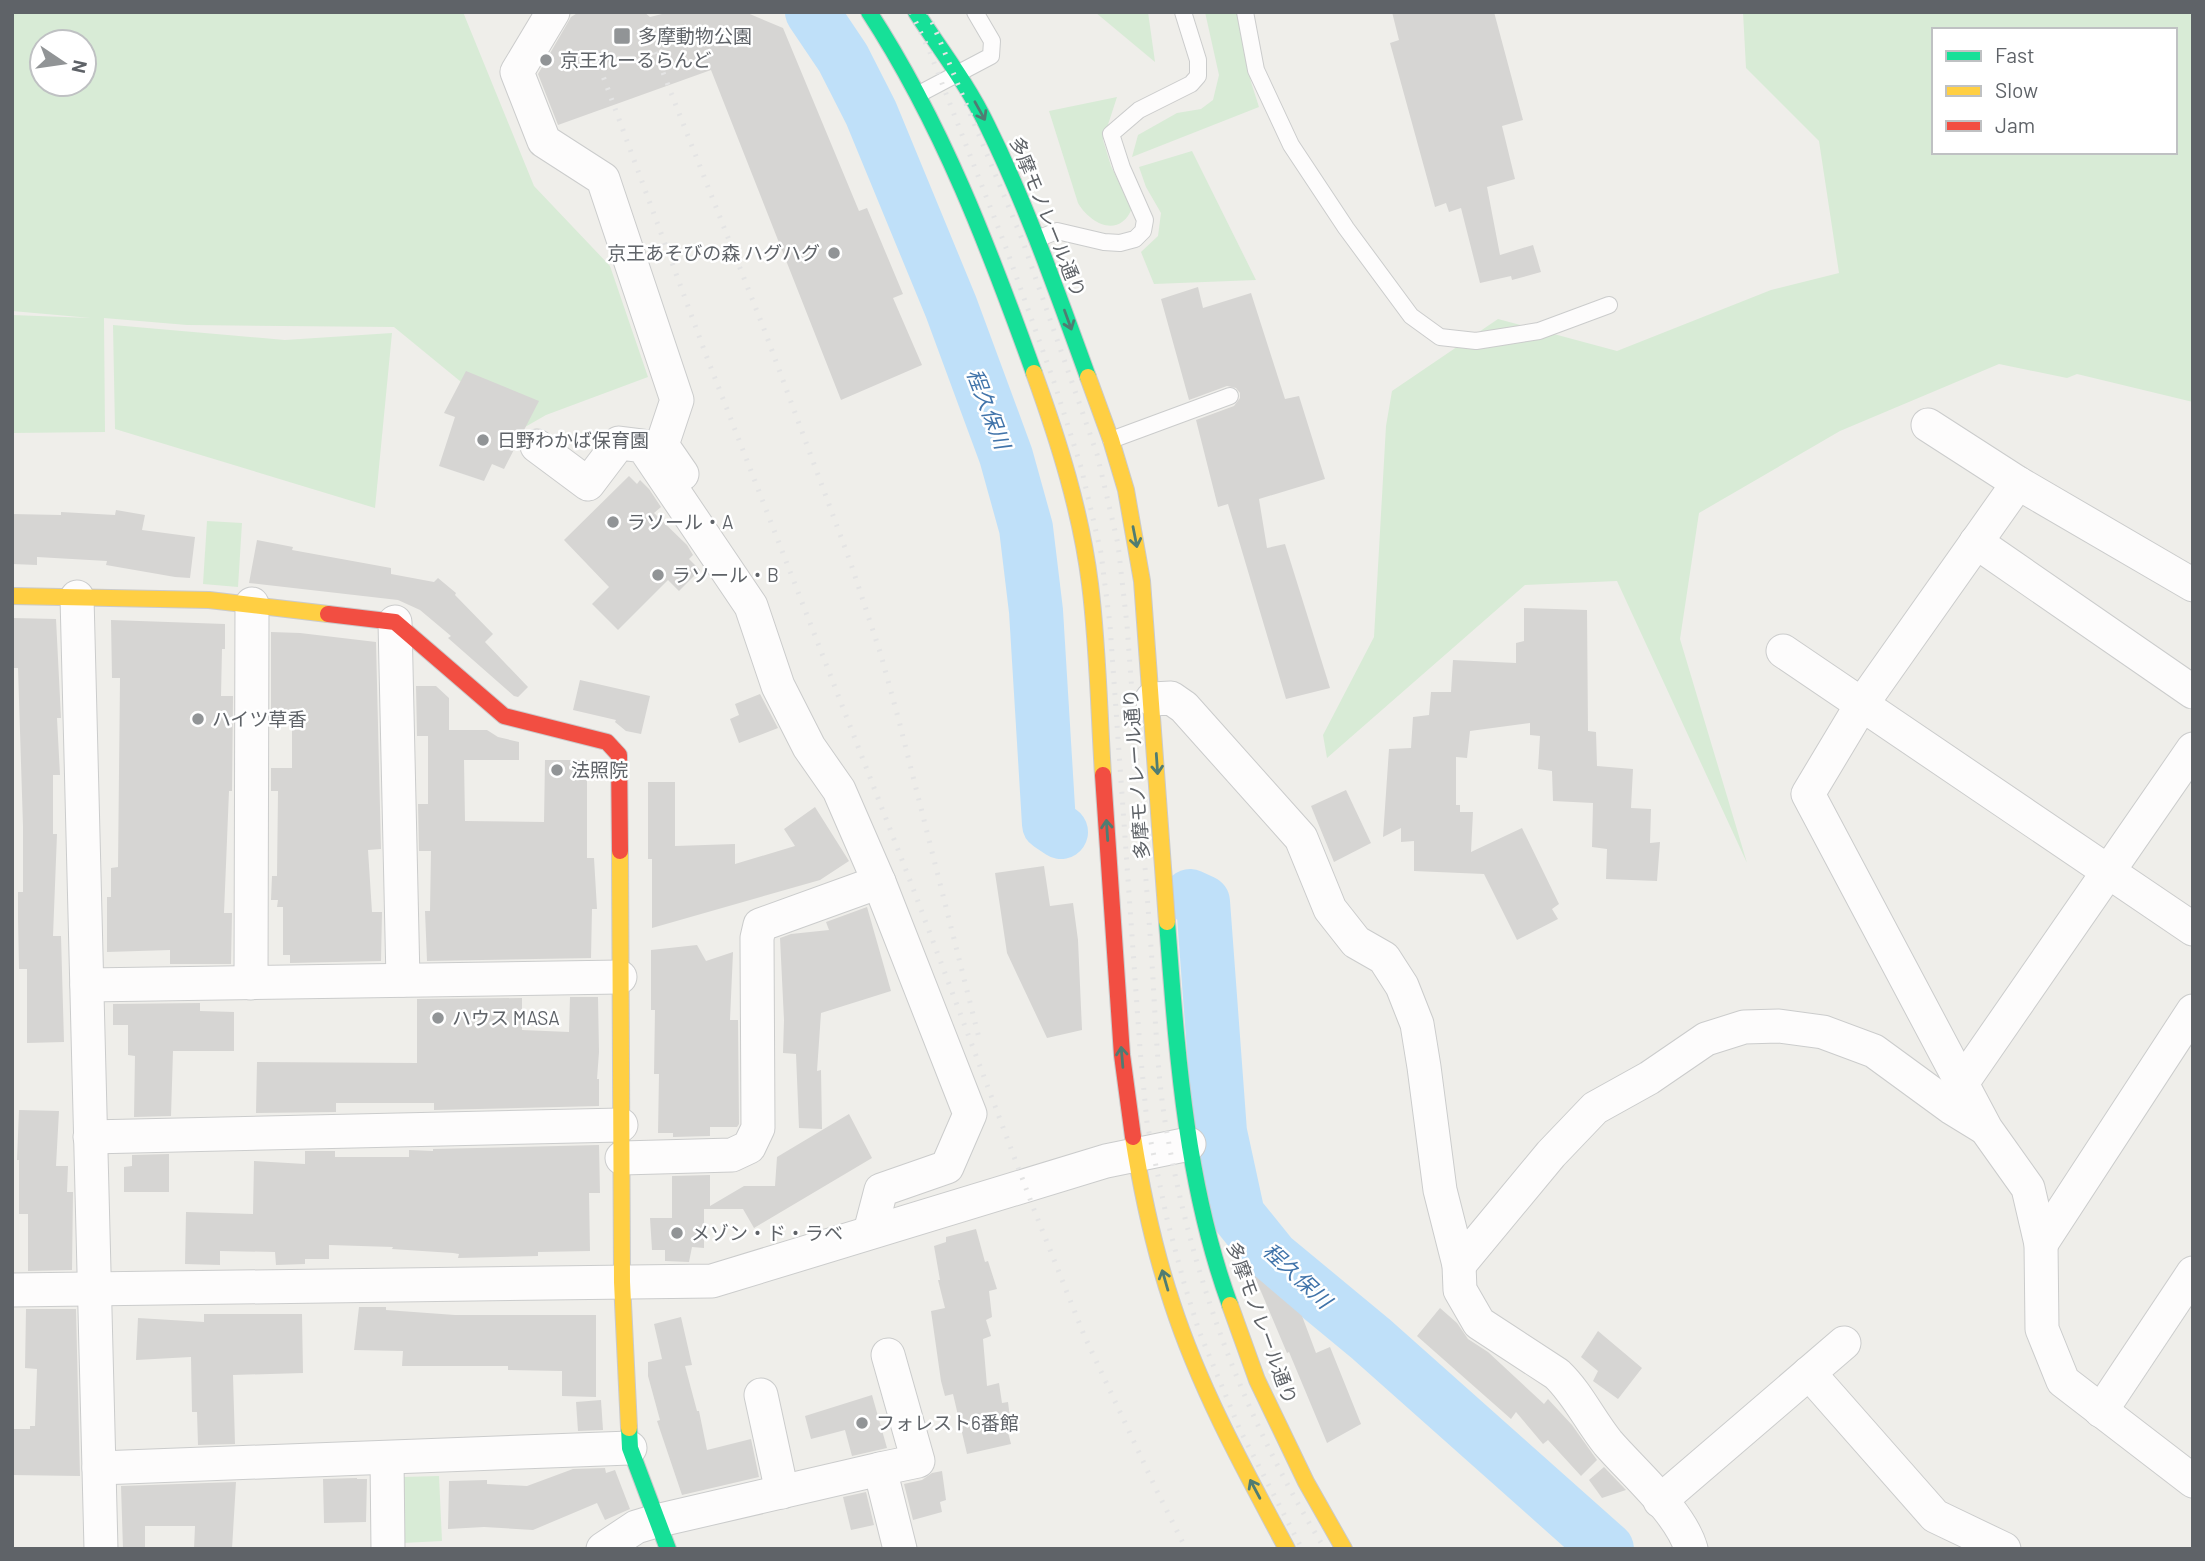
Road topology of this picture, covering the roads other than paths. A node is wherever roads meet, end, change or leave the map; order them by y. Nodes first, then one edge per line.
1 (553, 12) edge
2 (869, 12) edge
3 (916, 12) edge
4 (975, 12) edge
5 (1183, 12) edge
6 (1245, 12) edge
7 (957, 74) junction
8 (918, 94) junction
9 (1038, 239) junction
10 (1609, 305) dead end
11 (1230, 396) dead end
12 (1928, 425) dead end
13 (1111, 440) junction
14 (537, 446) dead end
15 (2018, 483) junction
16 (1976, 542) junction
17 (718, 558) junction
18 (2193, 586) edge
19 (12, 596) edge
20 (77, 597) junction
21 (252, 604) junction
22 (395, 622) junction
23 (1783, 651) dead end
24 (2193, 692) edge
25 (1152, 699) junction
26 (1862, 704) junction
27 (2193, 750) edge
28 (2108, 871) junction
29 (879, 882) junction
30 (2193, 929) edge
31 (620, 977) junction
32 (403, 980) junction
33 (251, 983) junction
34 (87, 985) junction
35 (2193, 1011) edge
36 (1962, 1083) junction
37 (621, 1125) junction
38 (1986, 1129) junction
39 (90, 1137) junction
40 (1189, 1144) junction
41 (1135, 1155) junction
42 (622, 1158) junction
43 (870, 1232) junction
44 (2040, 1244) junction
45 (1459, 1265) junction
46 (2193, 1273) edge
47 (622, 1282) junction
48 (94, 1289) junction
49 (12, 1290) edge
50 (1844, 1343) dead end
51 (888, 1354) dead end
52 (1810, 1373) junction
53 (761, 1395) dead end
54 (2101, 1411) junction
55 (630, 1448) junction
56 (387, 1458) junction
57 (99, 1468) junction
58 (880, 1469) junction
59 (2193, 1481) edge
60 (782, 1492) junction
61 (1660, 1501) junction
62 (662, 1535) edge
63 (101, 1549) edge
64 (387, 1549) edge
65 (603, 1549) edge
66 (900, 1549) edge
67 (1287, 1549) edge
68 (1344, 1549) edge
69 (1691, 1549) edge
70 (2004, 1549) edge

1 - 17 street
2 - 8 main road, 多摩モノレール通り
3 - 7 main road, 多摩モノレール通り
4 - 7 lane
5 - 9 lane
6 - 10 lane
7 - 8 lane
7 -> 9 main road, 多摩モノレール通り
41 -> 8 main road, 多摩モノレール通り
9 -> 13 main road, 多摩モノレール通り
11 - 13 lane
12 - 15 street
13 -> 25 main road, 多摩モノレール通り
14 - 17 street
15 - 16 street
15 - 18 street
16 - 24 street
16 - 26 street
17 - 29 street
19 - 20 main road
20 - 21 main road
20 - 34 street
21 - 22 main road
21 - 33 street
22 - 31 main road
22 - 32 street
23 - 26 street
25 -> 40 main road, 多摩モノレール通り
25 - 45 street
26 - 28 street
26 - 36 street
27 - 28 street
28 - 30 street
28 - 36 street
29 - 42 street
29 - 43 street
31 - 32 street
31 - 37 main road
32 - 33 street
33 - 34 street
34 - 39 street
35 - 44 street
36 - 38 street
37 - 39 street
37 - 42 main road
38 - 44 street
38 - 45 street
39 - 48 street
40 - 41 street
40 - 68 main road, 多摩モノレール通り
41 - 43 street
67 -> 41 main road, 多摩モノレール通り
42 - 47 main road
43 - 47 street
44 - 54 street
45 - 61 street
46 - 54 street
47 - 48 street
47 - 55 main road
48 - 49 street
48 - 57 street
50 - 52 street
51 - 58 street
52 - 61 street
52 - 70 street
53 - 60 street
54 - 59 street
55 - 56 street
55 - 62 main road
56 - 57 street
56 - 64 street
57 - 63 street
58 - 60 street
58 - 66 street
60 - 62 street
61 - 69 street
62 - 65 street

